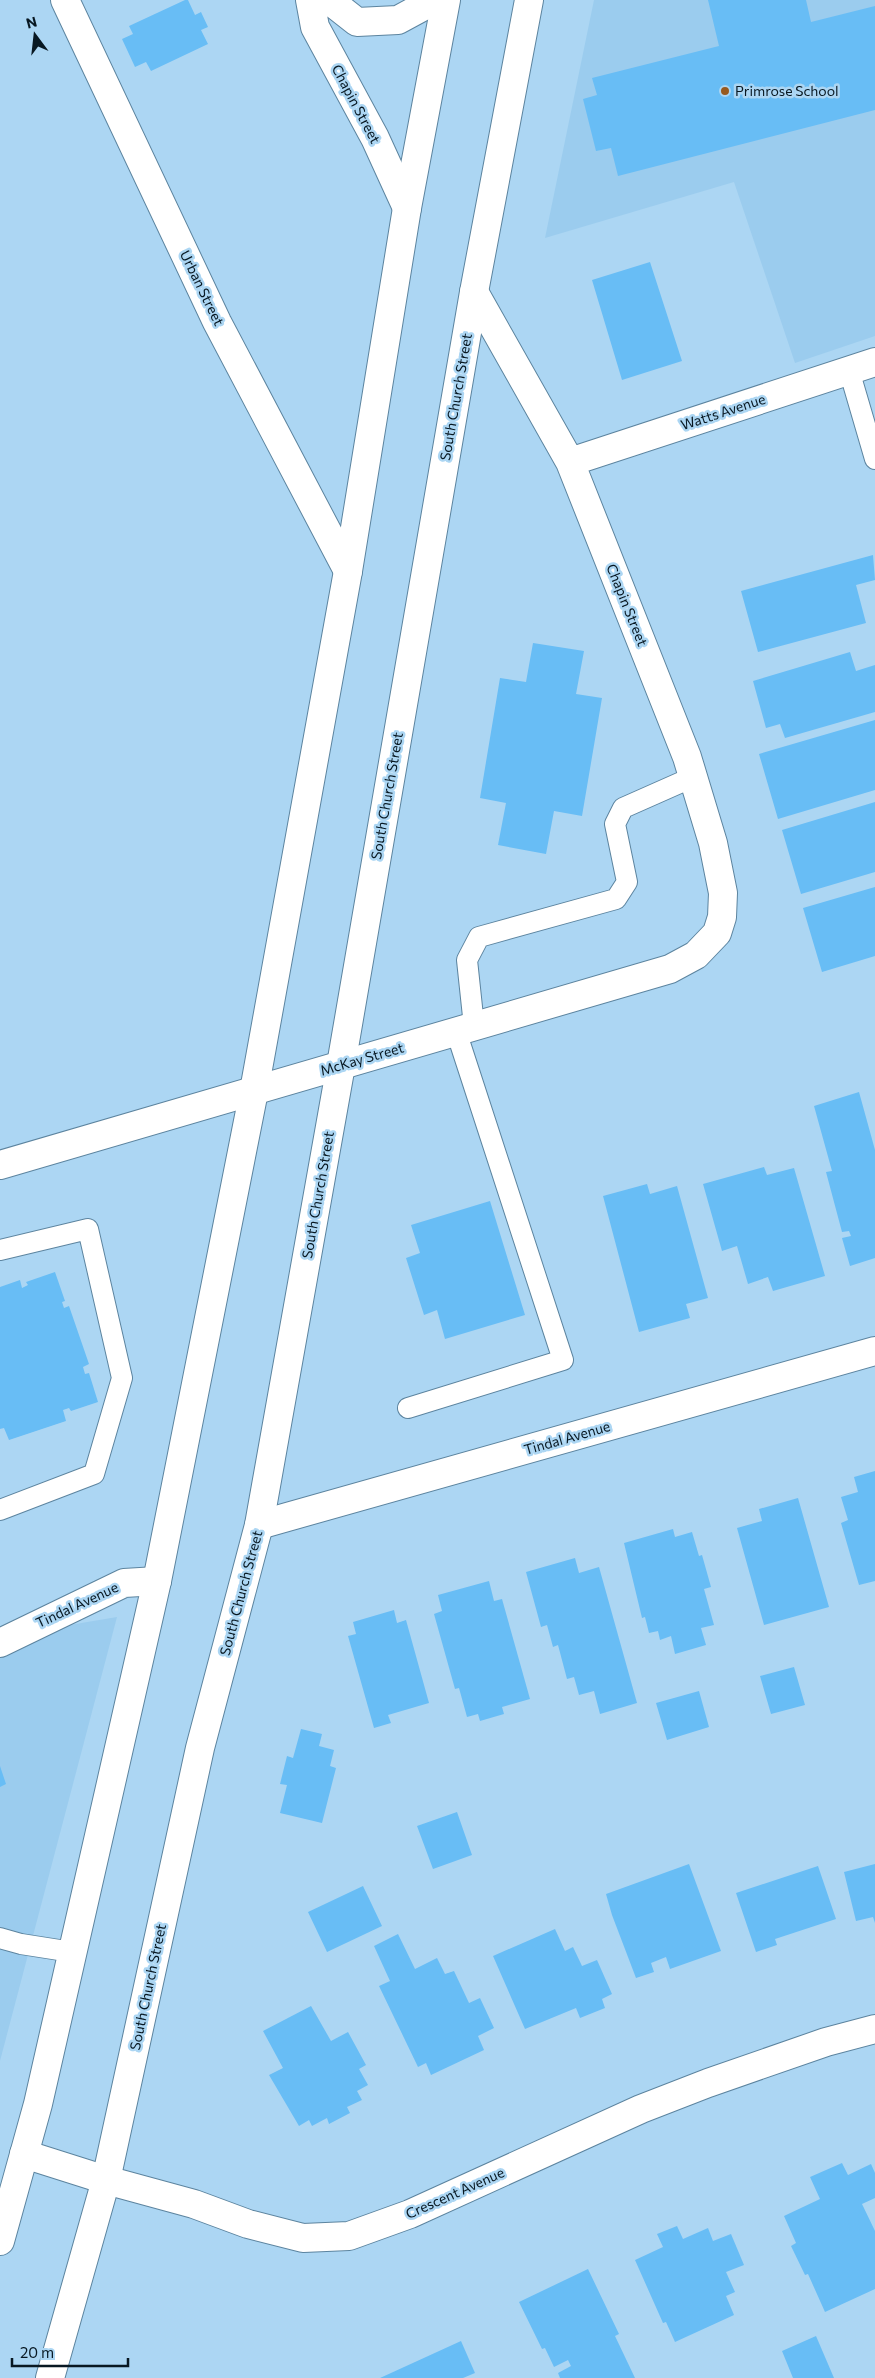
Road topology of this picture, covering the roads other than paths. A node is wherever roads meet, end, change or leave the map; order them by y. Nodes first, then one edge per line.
1 (65, 0) edge
2 (310, 0) edge
3 (329, 0) edge
4 (434, 0) edge
5 (446, 0) edge
6 (529, 0) edge
7 (407, 208) junction
8 (474, 292) junction
9 (875, 362) edge
10 (849, 370) junction
11 (875, 459) edge
12 (570, 462) junction
13 (348, 572) junction
14 (693, 777) junction
15 (715, 936) joint
16 (465, 1028) junction
17 (341, 1064) junction
18 (254, 1091) junction
19 (0, 1164) edge
20 (0, 1250) edge
21 (875, 1351) edge
22 (408, 1408) dead end
23 (0, 1510) edge
24 (259, 1525) junction
25 (157, 1582) junction
26 (0, 1643) edge
27 (0, 1938) edge
28 (72, 1952) junction
29 (875, 2029) edge
30 (24, 2154) junction
31 (106, 2180) junction
32 (0, 2241) edge
33 (50, 2378) edge

1 - 13 main road, Urban Street
2 - 7 main road, Chapin Street
3 - 4 main road
5 - 7 main road
6 - 8 main road, South Church Street
7 - 13 main road
8 - 12 main road, Chapin Street
8 - 17 main road, South Church Street
9 - 10 main road, Watts Avenue
10 - 11 lane
10 - 12 main road, Watts Avenue
12 - 14 main road, Chapin Street
13 - 18 main road
14 - 15 main road, Chapin Street
14 - 16 lane
15 - 16 main road, McKay Street
16 - 17 main road, McKay Street
16 - 22 lane
17 - 18 main road, McKay Street
17 - 24 main road, South Church Street
18 - 19 main road, McKay Street
18 - 25 main road
20 - 23 lane
21 - 24 main road, Tindal Avenue
24 - 31 main road, South Church Street
25 - 26 main road, Tindal Avenue
25 - 28 main road
27 - 28 lane
28 - 30 main road
29 - 31 main road, Crescent Avenue
30 - 31 main road, Crescent Avenue
30 - 32 main road
31 - 33 main road, South Church Street

